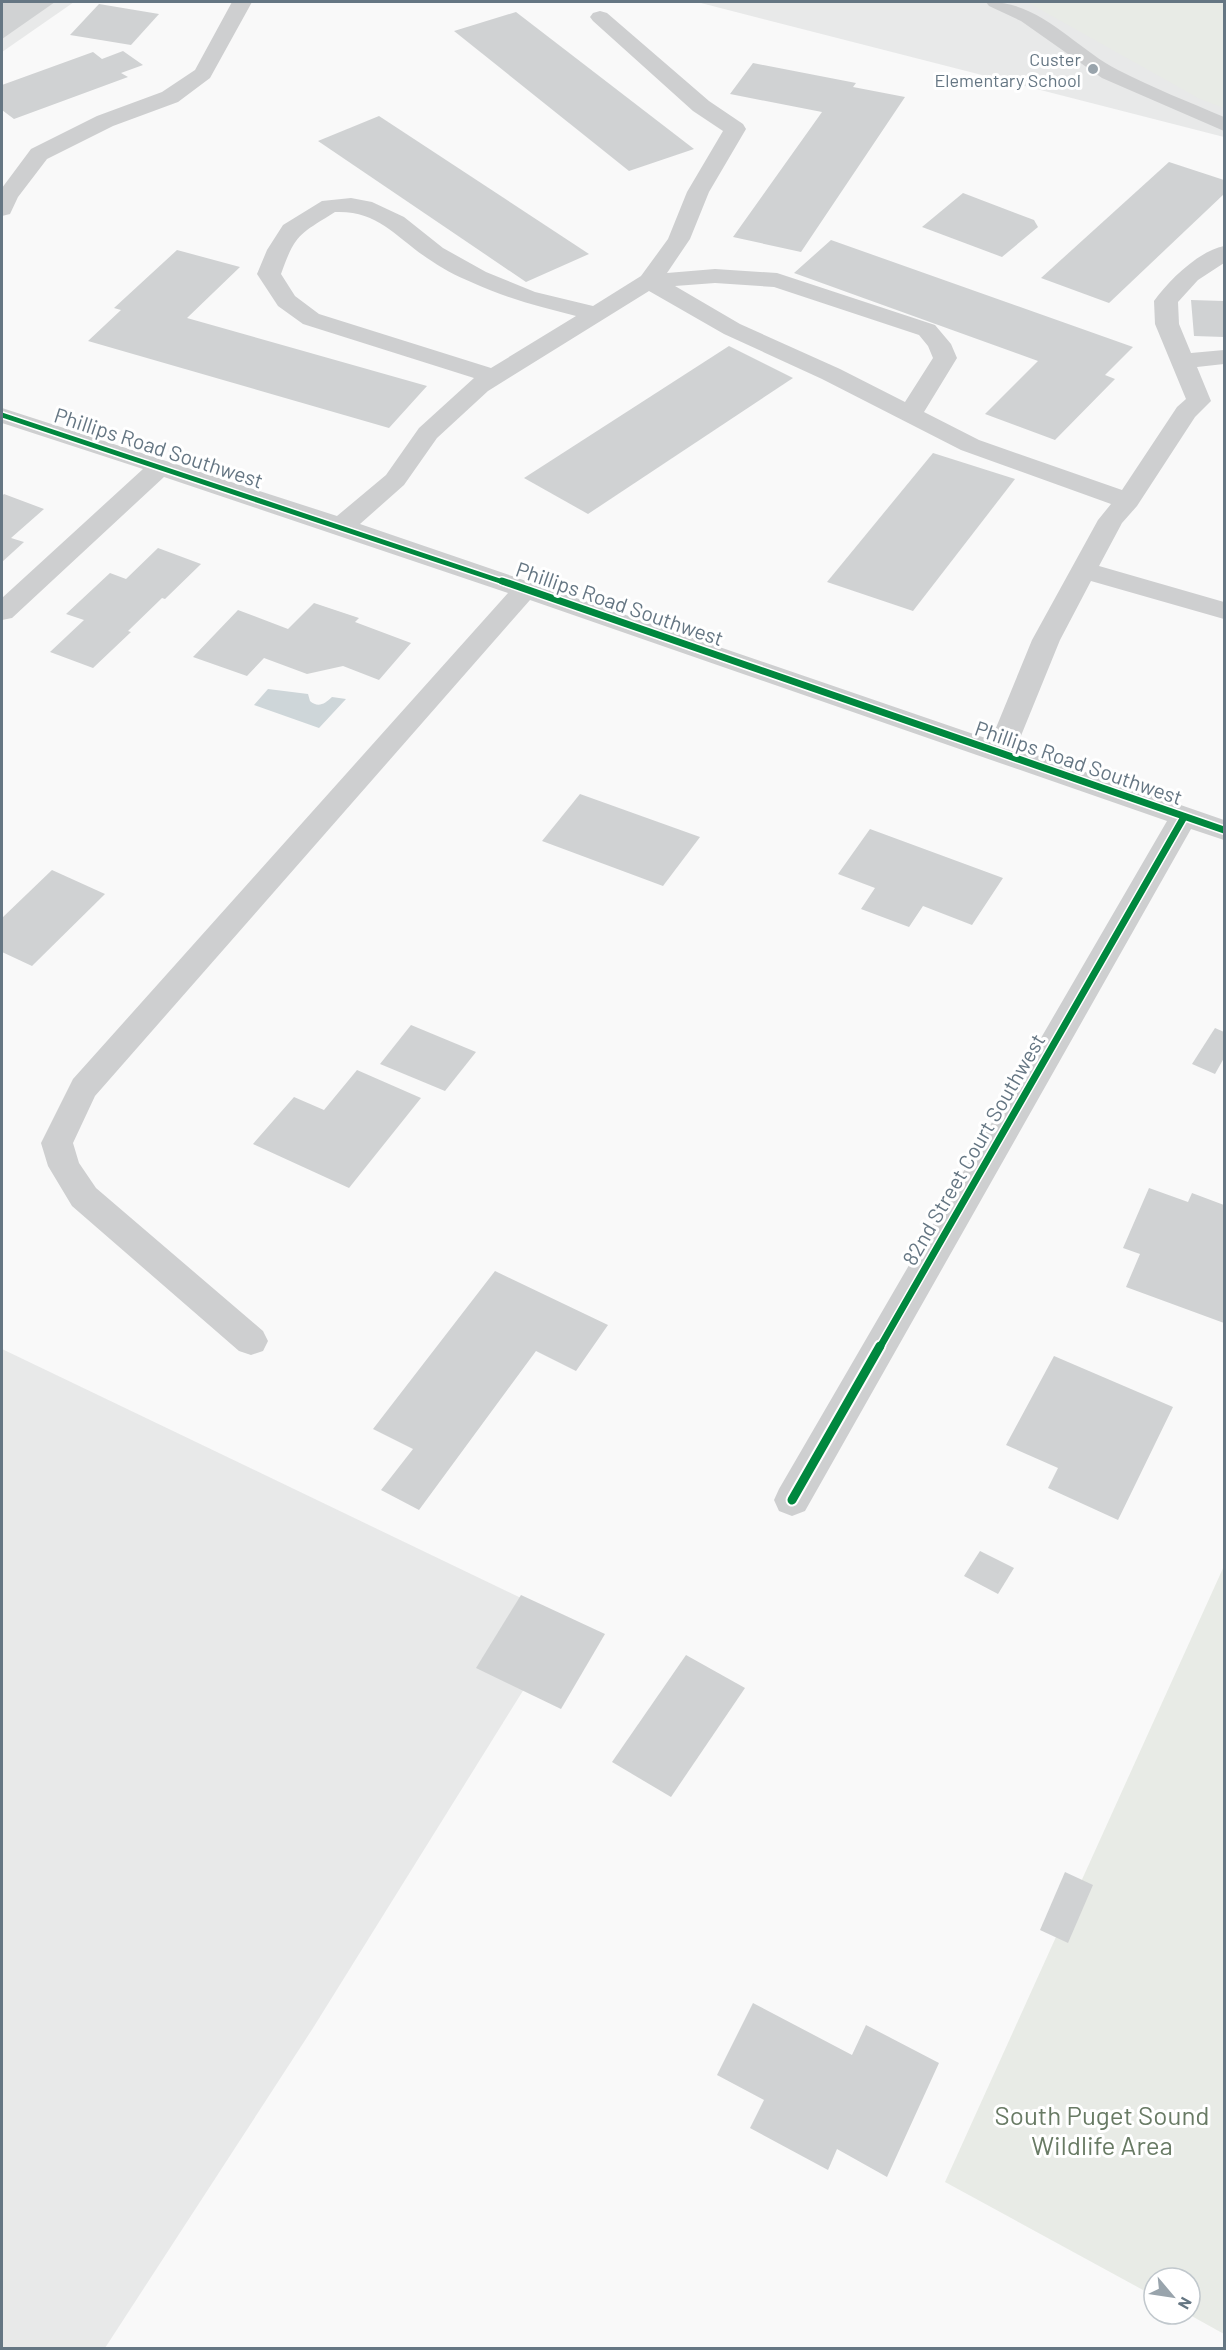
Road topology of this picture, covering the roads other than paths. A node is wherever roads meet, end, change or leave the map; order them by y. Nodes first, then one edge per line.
1 (242, 2) edge
2 (996, 2) edge
3 (600, 17) dead end
4 (1224, 125) edge
5 (2, 209) edge
6 (1224, 253) edge
7 (649, 281) junction
8 (598, 314) junction
9 (1224, 357) edge
10 (1184, 361) junction
11 (495, 377) junction
12 (910, 414) junction
13 (2, 415) edge
14 (161, 466) junction
15 (1128, 501) junction
16 (341, 526) junction
17 (1084, 570) junction
18 (525, 590) junction
19 (1224, 611) edge
20 (2, 612) edge
21 (1000, 753) junction
22 (1184, 817) junction
23 (1224, 830) edge
24 (250, 1341) dead end
25 (792, 1500) dead end

1 - 5 street
2 - 4 street
3 - 7 street
6 - 10 street
7 - 8 street
7 - 12 street
7 - 12 street
8 - 11 street
8 - 11 street
9 - 10 street
10 - 15 street
11 - 16 street
12 - 15 street
13 - 14 street, Phillips Road Southwest
14 - 16 street, Phillips Road Southwest
14 - 20 street
15 - 17 street
16 - 18 street, Phillips Road Southwest
17 - 19 street
17 - 21 street
18 - 21 street, Phillips Road Southwest
18 - 24 street
21 - 22 street, Phillips Road Southwest
22 - 23 street, Phillips Road Southwest
22 - 25 street, 82nd Street Court Southwest

